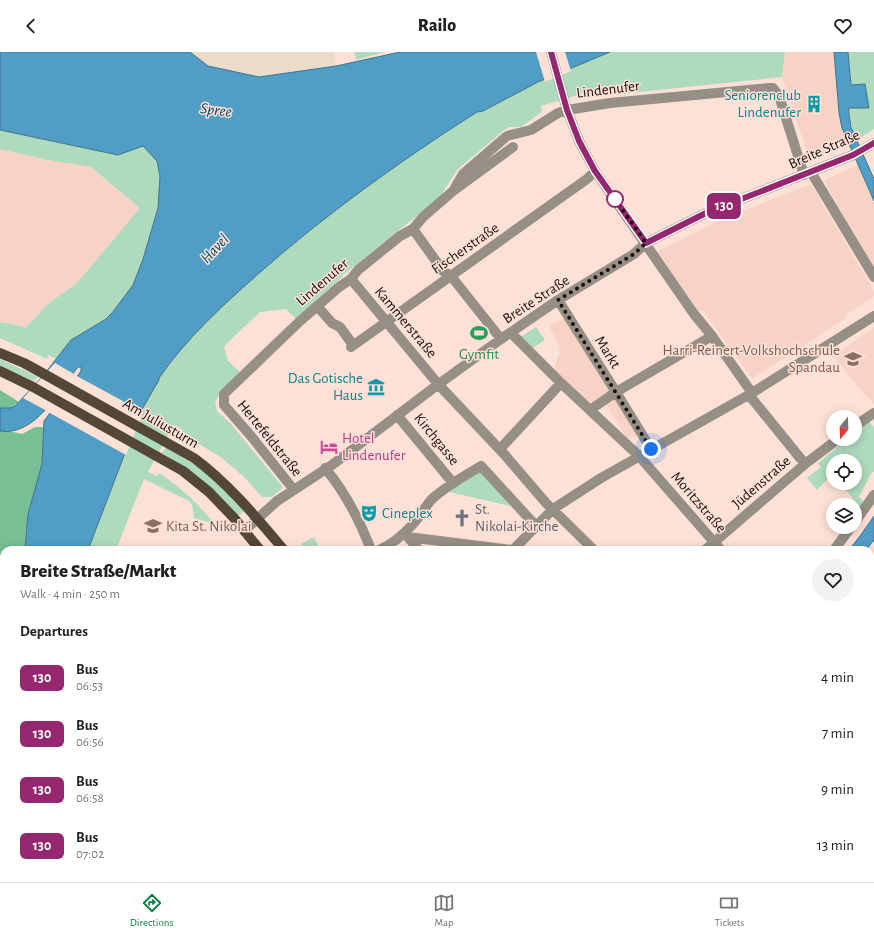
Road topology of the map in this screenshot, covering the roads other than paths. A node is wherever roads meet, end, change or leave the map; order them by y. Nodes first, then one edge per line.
1 (551, 52) edge
2 (567, 110) junction
3 (874, 143) edge
4 (513, 147) dead end
5 (595, 171) junction
6 (808, 173) junction
7 (453, 191) junction
8 (413, 228) junction
9 (646, 243) junction
10 (451, 276) junction
11 (874, 277) edge
12 (351, 279) junction
13 (558, 300) junction
14 (317, 306) junction
15 (874, 316) edge
16 (386, 322) junction
17 (511, 333) junction
18 (712, 336) junction
19 (501, 339) junction
20 (0, 353) edge
21 (0, 371) edge
22 (561, 383) junction
23 (438, 384) junction
24 (616, 392) junction
25 (750, 394) junction
26 (224, 405) joint
27 (590, 410) junction
28 (874, 414) edge
29 (397, 415) junction
30 (862, 422) edge
31 (829, 446) edge
32 (500, 449) junction
33 (651, 449) junction
34 (639, 456) junction
35 (805, 464) junction
36 (325, 468) junction
37 (453, 483) junction
38 (294, 490) junction
39 (874, 495) edge
40 (553, 509) junction
41 (862, 512) edge
42 (258, 518) junction
43 (536, 526) junction
44 (244, 531) junction
45 (846, 534) edge
46 (406, 535) junction
47 (257, 546) edge
48 (281, 546) edge
49 (370, 546) edge
50 (387, 546) edge
51 (416, 546) edge
52 (484, 546) edge
53 (517, 546) edge
54 (590, 546) edge
55 (718, 546) edge
56 (837, 546) edge

1 - 2 street
2 - 5 street
2 - 6 street, Lindenufer
2 - 7 street, Lindenufer
3 - 6 street, Breite Straße
4 - 7 street, Lindenufer
5 - 9 street
5 - 10 street, Fischerstraße
6 - 9 street, Breite Straße
6 - 11 street
7 - 8 street, Lindenufer
8 - 10 street
8 - 12 street, Lindenufer
9 - 13 street, Breite Straße
9 - 18 street
10 - 16 street, Fischerstraße
10 - 19 street
12 - 14 street, Lindenufer
12 - 16 street, Kammerstraße
13 - 17 street, Breite Straße
13 - 24 street, Markt
14 - 16 street, Fischerstraße
14 - 26 street, Lindenufer
15 - 25 street
16 - 23 street, Kammerstraße
17 - 19 street, Breite Straße
17 - 22 street
18 - 24 street
18 - 25 street
19 - 23 street, Breite Straße
20 - 42 main road, Am Juliusturm
21 - 44 main road, Am Juliusturm
22 - 27 street
22 - 32 street
23 - 29 street, Breite Straße
23 - 32 street, Kammerstraße
24 - 27 street, Markt
24 - 33 street
25 - 33 street
25 - 35 street
26 - 38 street, Hertefeldstraße
27 - 34 street
28 - 30 street
29 - 36 street, Breite Straße
29 - 37 street, Kirchgasse
31 - 35 street, Jüdenstraße
32 - 40 street, Kammerstraße
33 - 34 street
34 - 40 street
34 - 55 street, Moritzstraße
35 - 55 street, Jüdenstraße
36 - 38 street, Breite Straße
36 - 49 street
37 - 43 street
37 - 46 street
38 - 42 street, Breite Straße
39 - 41 street
40 - 43 street
40 - 54 street, Kammerstraße
42 - 44 street, Breite Straße
42 - 48 main road, Am Juliusturm
43 - 53 street
44 - 47 main road, Am Juliusturm
45 - 56 street
46 - 50 street
46 - 51 street
46 - 52 street

